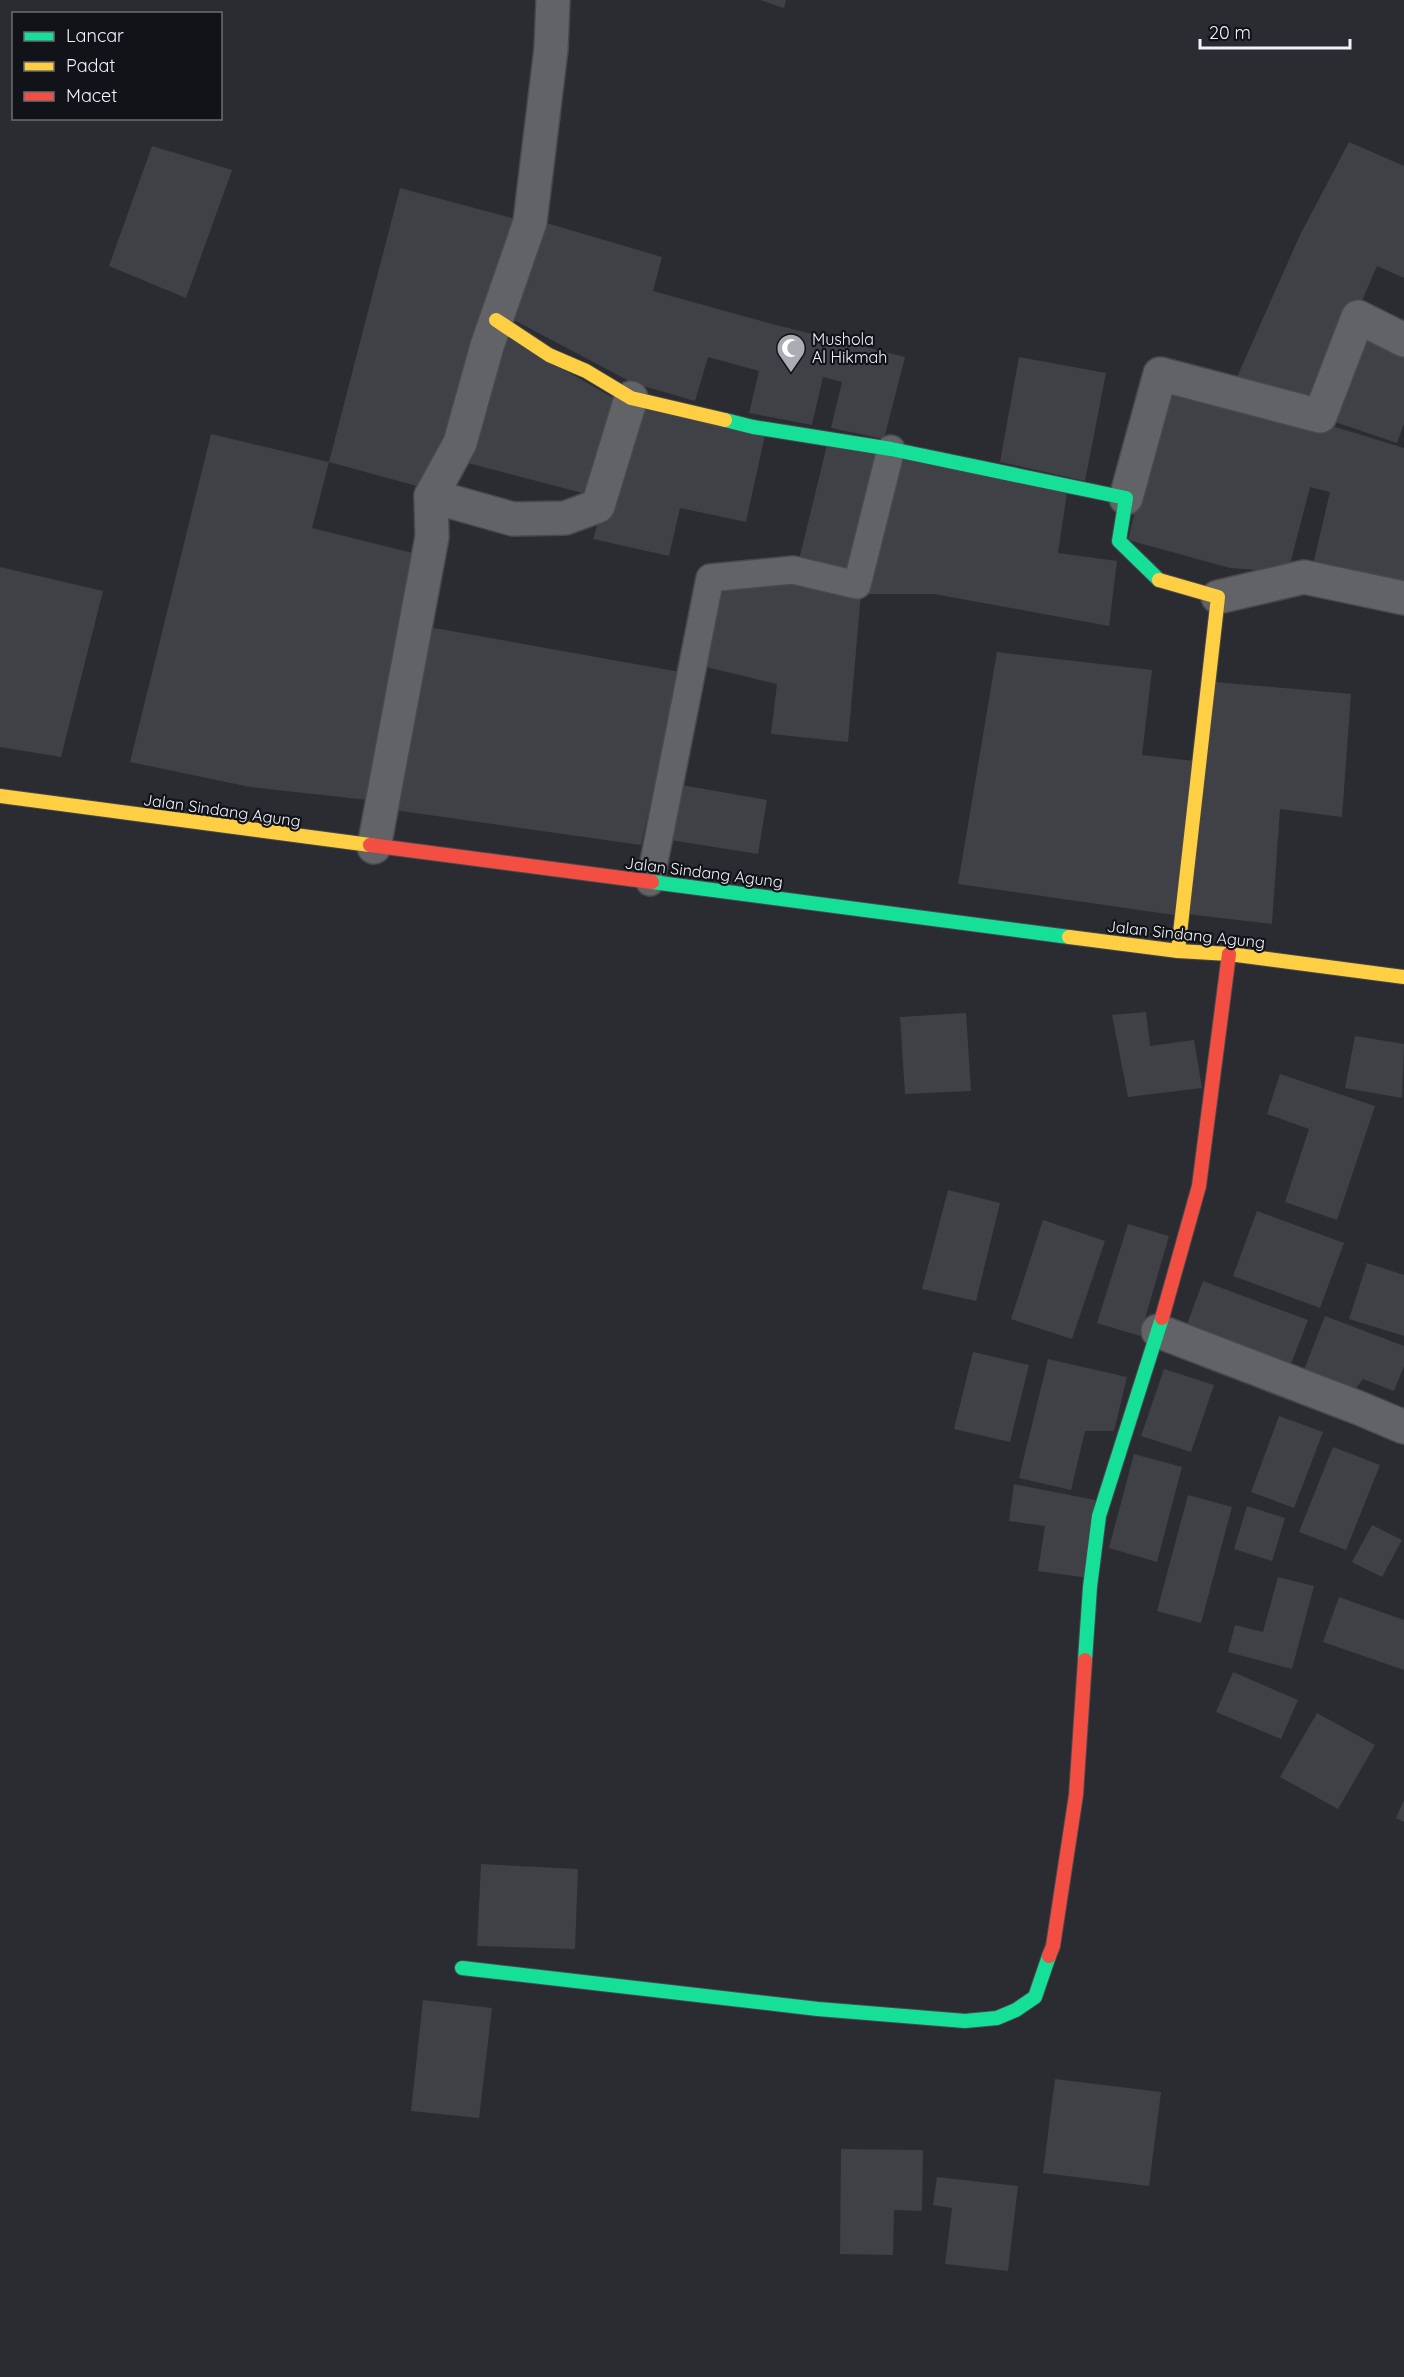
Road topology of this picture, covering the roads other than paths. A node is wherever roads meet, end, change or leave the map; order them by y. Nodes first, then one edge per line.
1 (553, 0) edge
2 (496, 320) junction
3 (1404, 340) edge
4 (631, 398) junction
5 (891, 449) junction
6 (431, 496) junction
7 (1126, 498) junction
8 (1218, 597) junction
9 (1404, 598) edge
10 (0, 796) edge
11 (374, 847) junction
12 (650, 882) junction
13 (1178, 951) junction
14 (1228, 954) junction
15 (1404, 976) edge
16 (1158, 1331) junction
17 (1404, 1427) edge
18 (462, 1968) dead end

1 - 2 street
2 - 4 street
2 - 6 street
3 - 7 street
4 - 5 street
4 - 6 street
5 - 7 street
5 - 12 lane
6 - 11 street
7 - 8 street
8 - 9 street
8 - 13 street
10 - 11 street, Jalan Sindang Agung
11 - 12 street, Jalan Sindang Agung
12 - 13 street, Jalan Sindang Agung
13 - 14 street, Jalan Sindang Agung
14 - 15 street, Jalan Sindang Agung
14 - 16 street
16 - 17 street
16 - 18 street

